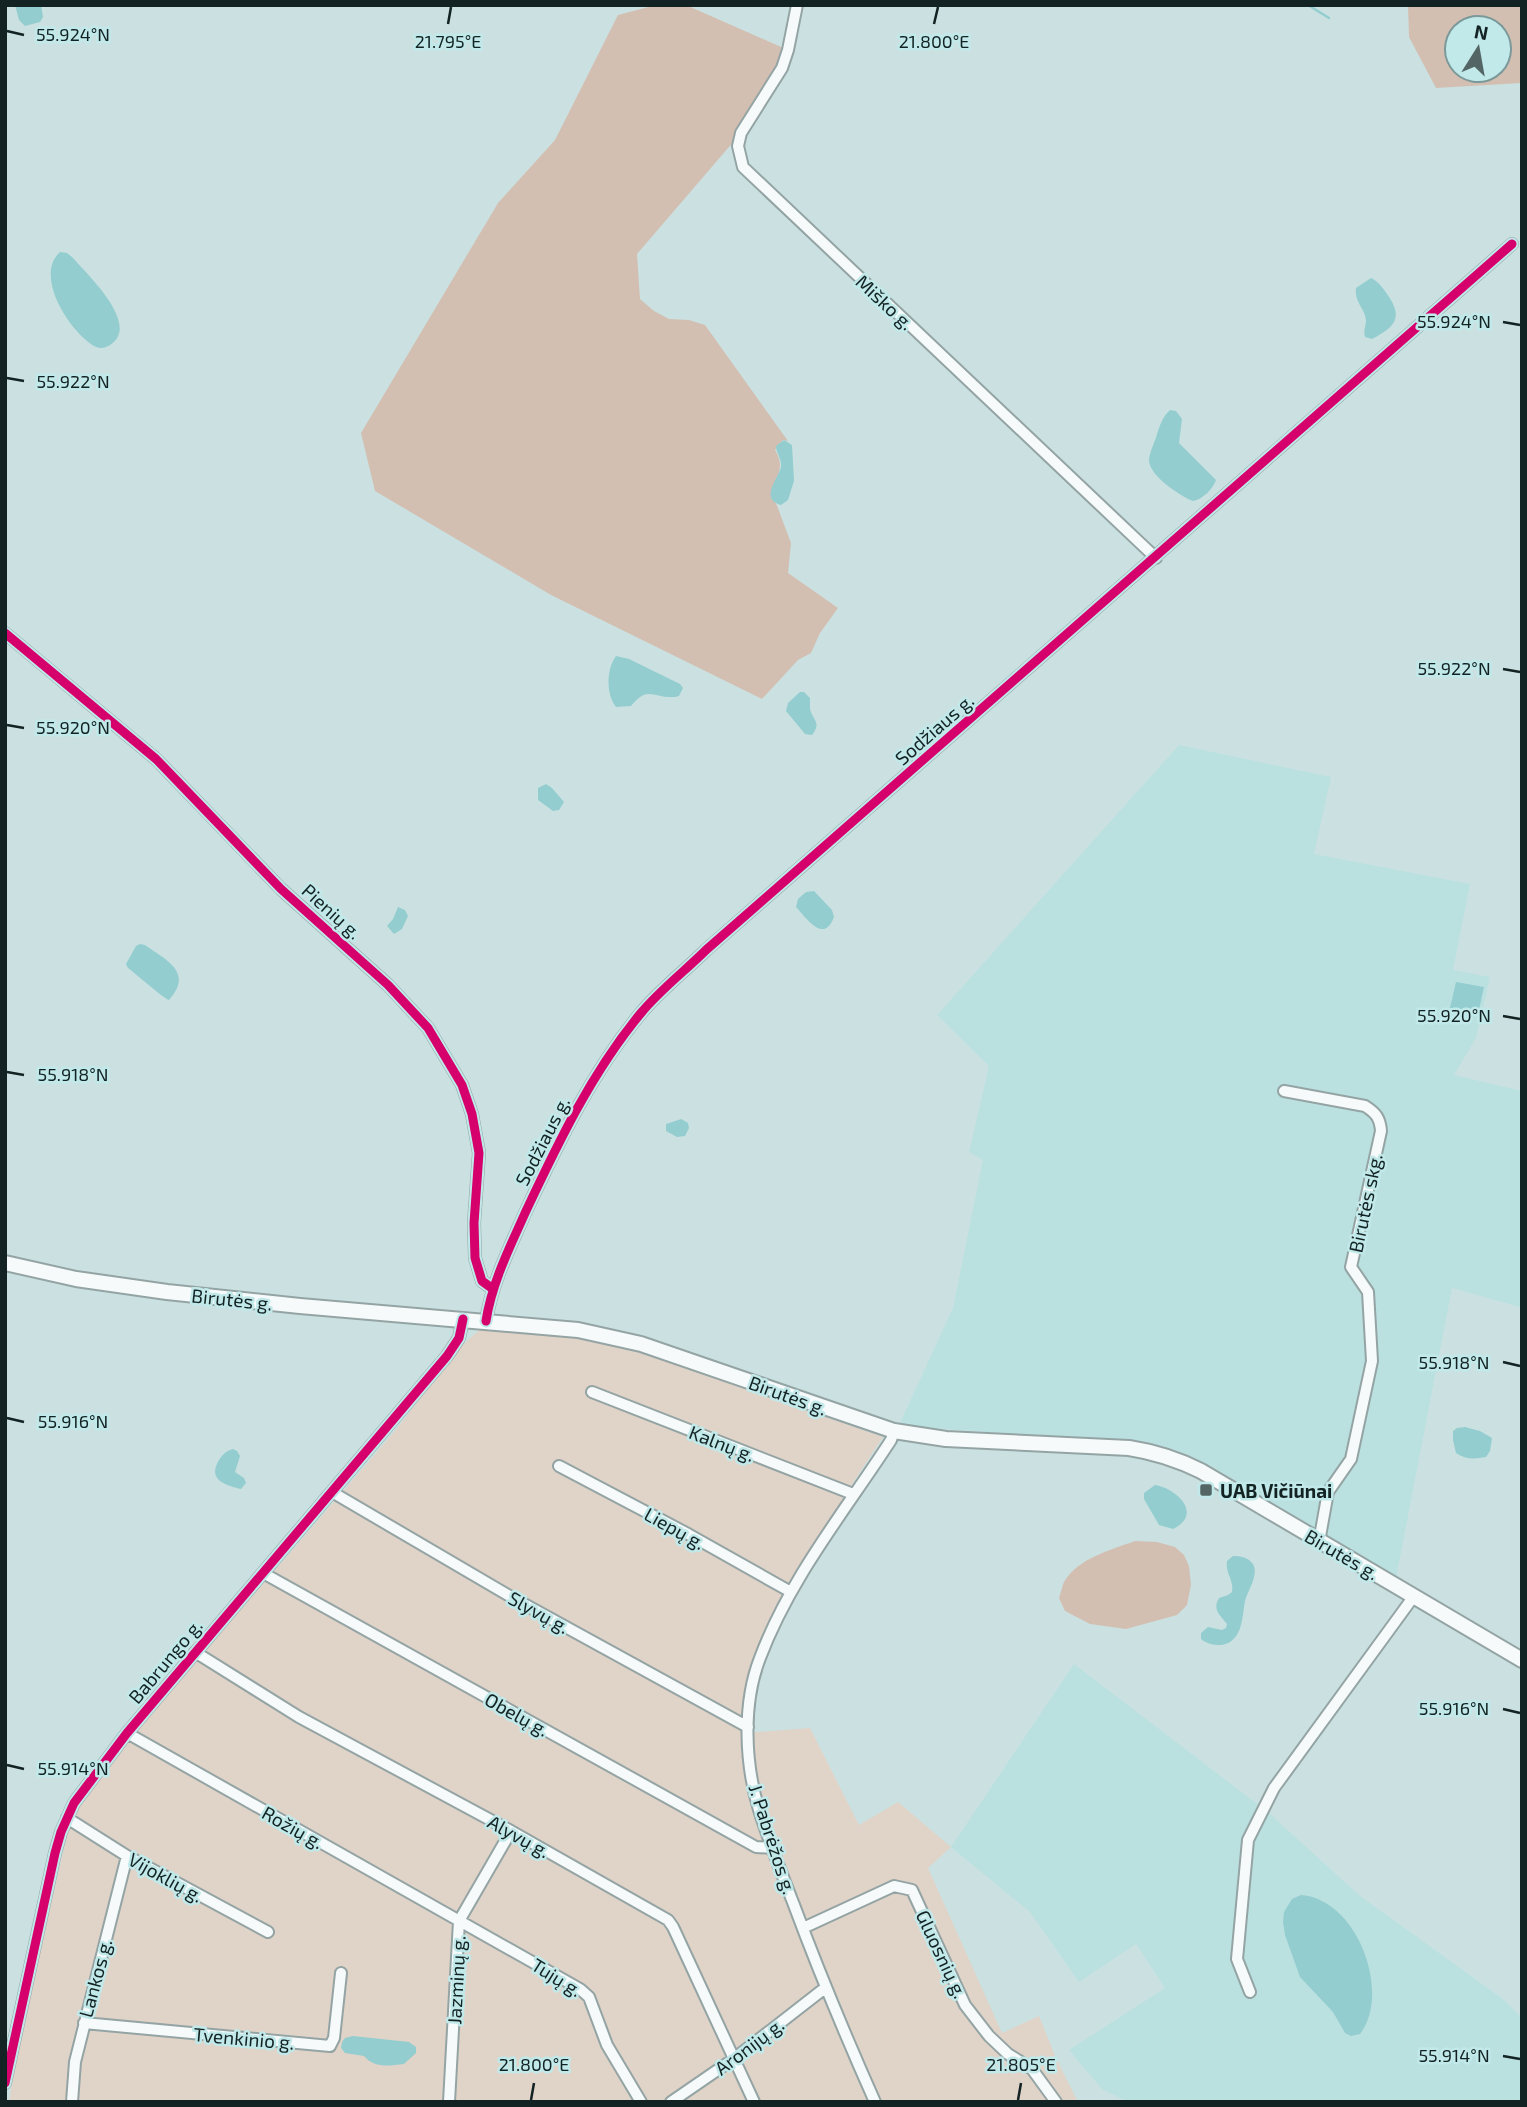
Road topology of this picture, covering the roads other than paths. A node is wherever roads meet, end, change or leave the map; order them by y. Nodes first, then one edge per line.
1 (797, 5) edge
2 (1512, 244) dead end
3 (1156, 558) junction
4 (5, 633) edge
5 (1284, 1091) dead end
6 (5, 1263) edge
7 (493, 1289) junction
8 (463, 1319) junction
9 (486, 1321) junction
10 (592, 1392) dead end
11 (894, 1431) junction
12 (559, 1466) dead end
13 (332, 1492) junction
14 (853, 1494) junction
15 (1319, 1542) junction
16 (263, 1573) junction
17 (791, 1592) junction
18 (1414, 1596) junction
19 (195, 1652) junction
20 (1522, 1660) edge
21 (748, 1727) junction
22 (127, 1733) junction
23 (67, 1818) junction
24 (511, 1831) junction
25 (773, 1849) junction
26 (127, 1856) junction
27 (459, 1921) junction
28 (803, 1928) junction
29 (268, 1932) dead end
30 (341, 1973) dead end
31 (825, 1988) junction
32 (1250, 1992) dead end
33 (83, 2023) junction
34 (735, 2058) junction
35 (5, 2083) edge
36 (72, 2102) edge
37 (449, 2102) edge
38 (640, 2102) edge
39 (671, 2102) edge
40 (754, 2102) edge
41 (875, 2102) edge
42 (1056, 2102) edge

1 - 3 street, Miško g.
2 - 3 street, Sodžiaus g.
3 - 7 street, Sodžiaus g.
4 - 7 street, Pienių g.
5 - 15 street, Birutės skg.
6 - 8 main road, Birutės g.
7 - 9 street, Sodžiaus g.
8 - 9 main road, Birutės g.
8 - 13 street, Babrungo g.
9 - 11 main road, Birutės g.
10 - 14 street, Kalnų g.
11 - 14 street, J. Pabrėžos g.
11 - 15 main road, Birutės g.
12 - 17 street, Liepų g.
13 - 16 street, Babrungo g.
13 - 21 street, Slyvų g.
14 - 17 street, J. Pabrėžos g.
15 - 18 main road, Birutės g.
16 - 19 street, Babrungo g.
16 - 25 street, Obelų g.
17 - 21 street, J. Pabrėžos g.
18 - 20 main road, Birutės g.
18 - 32 street
19 - 22 street, Babrungo g.
19 - 24 street, Alyvų g.
21 - 25 street, J. Pabrėžos g.
22 - 23 street, Babrungo g.
22 - 27 street, Rožių g.
23 - 26 street, Vijoklių g.
23 - 35 street, Babrungo g.
24 - 27 street, Jazminų g.
24 - 34 street, Alyvų g.
25 - 28 street, J. Pabrėžos g.
26 - 29 street, Vijoklių g.
26 - 33 street, Lankos g.
27 - 37 street, Jazminų g.
27 - 38 street, Tujų g.
28 - 31 street, J. Pabrėžos g.
28 - 42 street, Gluosnių g.
30 - 33 street, Tvenkinio g.
31 - 34 street, Aronijų g.
31 - 41 street, J. Pabrėžos g.
33 - 36 street, Lankos g.
34 - 39 street, Aronijų g.
34 - 40 street, Alyvų g.

